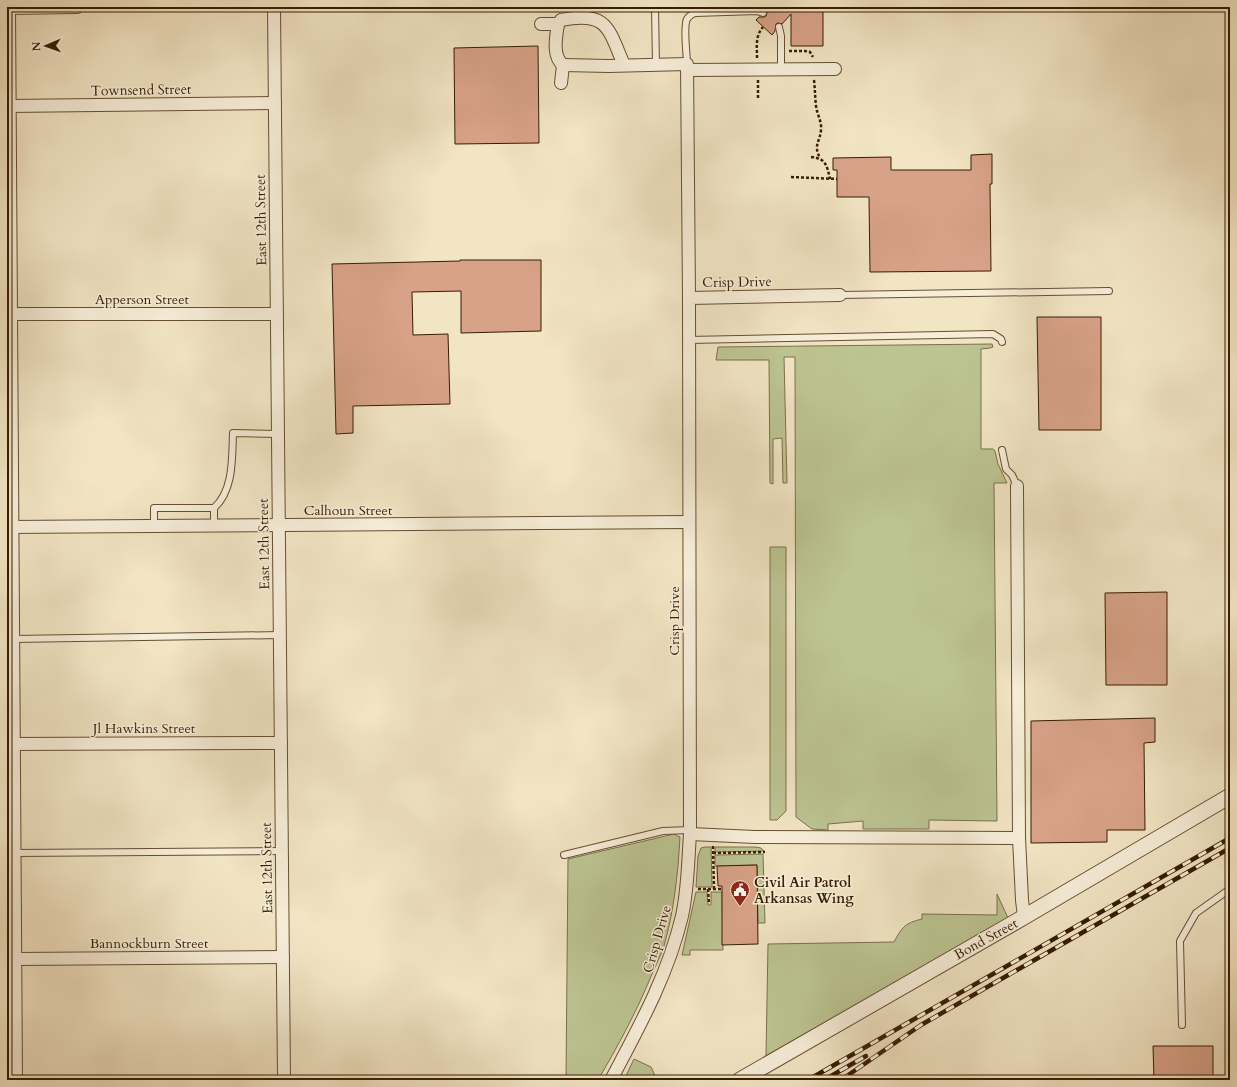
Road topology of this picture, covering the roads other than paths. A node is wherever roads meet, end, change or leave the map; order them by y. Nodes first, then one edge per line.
1 (78, 7) edge
2 (274, 7) edge
3 (655, 7) edge
4 (8, 8) edge
5 (763, 13) dead end
6 (541, 24) dead end
7 (558, 24) junction
8 (779, 27) dead end
9 (563, 65) junction
10 (624, 65) junction
11 (656, 65) junction
12 (687, 67) junction
13 (781, 69) junction
14 (835, 69) dead end
15 (561, 83) dead end
16 (275, 104) junction
17 (8, 106) edge
18 (1108, 291) dead end
19 (840, 295) joint
20 (689, 298) junction
21 (9, 314) edge
22 (277, 314) junction
23 (688, 340) junction
24 (1002, 342) dead end
25 (278, 434) junction
26 (1002, 450) dead end
27 (1017, 486) joint
28 (214, 508) junction
29 (688, 522) junction
30 (279, 525) junction
31 (154, 526) junction
32 (214, 526) junction
33 (10, 527) edge
34 (280, 635) junction
35 (13, 639) junction
36 (281, 743) junction
37 (10, 744) edge
38 (1230, 796) edge
39 (690, 832) junction
40 (1020, 838) junction
41 (282, 851) junction
42 (11, 853) edge
43 (564, 855) dead end
44 (1230, 889) edge
45 (1024, 918) junction
46 (283, 957) junction
47 (15, 959) junction
48 (1182, 1025) dead end
49 (16, 1080) edge
50 (284, 1080) edge
51 (611, 1080) edge
52 (740, 1080) edge

1 - 4 street
2 - 16 street, East 12th Street
3 - 11 lane
4 - 17 street
5 - 12 lane
6 - 7 street
7 - 9 street
7 - 10 street
8 - 13 lane
9 - 10 street
9 - 15 street
10 - 11 street
11 - 12 street
12 - 13 street
12 - 20 street
13 - 14 street
16 - 17 street, Townsend Street
16 - 22 street, East 12th Street
17 - 21 street
18 - 19 lane
19 - 20 street, Crisp Drive
20 - 23 street, Crisp Drive
21 - 22 street, Apperson Street
21 - 33 street
22 - 25 street, East 12th Street
23 - 24 lane
23 - 29 street, Crisp Drive
25 - 28 lane
25 - 30 street, East 12th Street
26 - 27 lane
27 - 40 street
28 - 31 lane
28 - 32 lane
29 - 30 street, Calhoun Street
29 - 39 street, Crisp Drive
30 - 32 street, Calhoun Street
30 - 34 street, East 12th Street
31 - 32 street, Calhoun Street
31 - 33 street, Calhoun Street
33 - 35 street
34 - 35 lane
34 - 36 street, East 12th Street
35 - 37 street
36 - 37 street, Jl Hawkins Street
36 - 41 street, East 12th Street
37 - 42 street
38 - 45 street, Bond Street
39 - 40 street
39 - 43 lane
39 - 51 street, Crisp Drive
40 - 45 street
41 - 42 lane
41 - 46 street, East 12th Street
42 - 47 street
44 - 48 lane
45 - 52 street, Bond Street
46 - 47 street, Bannockburn Street
46 - 50 street, East 12th Street
47 - 49 street

